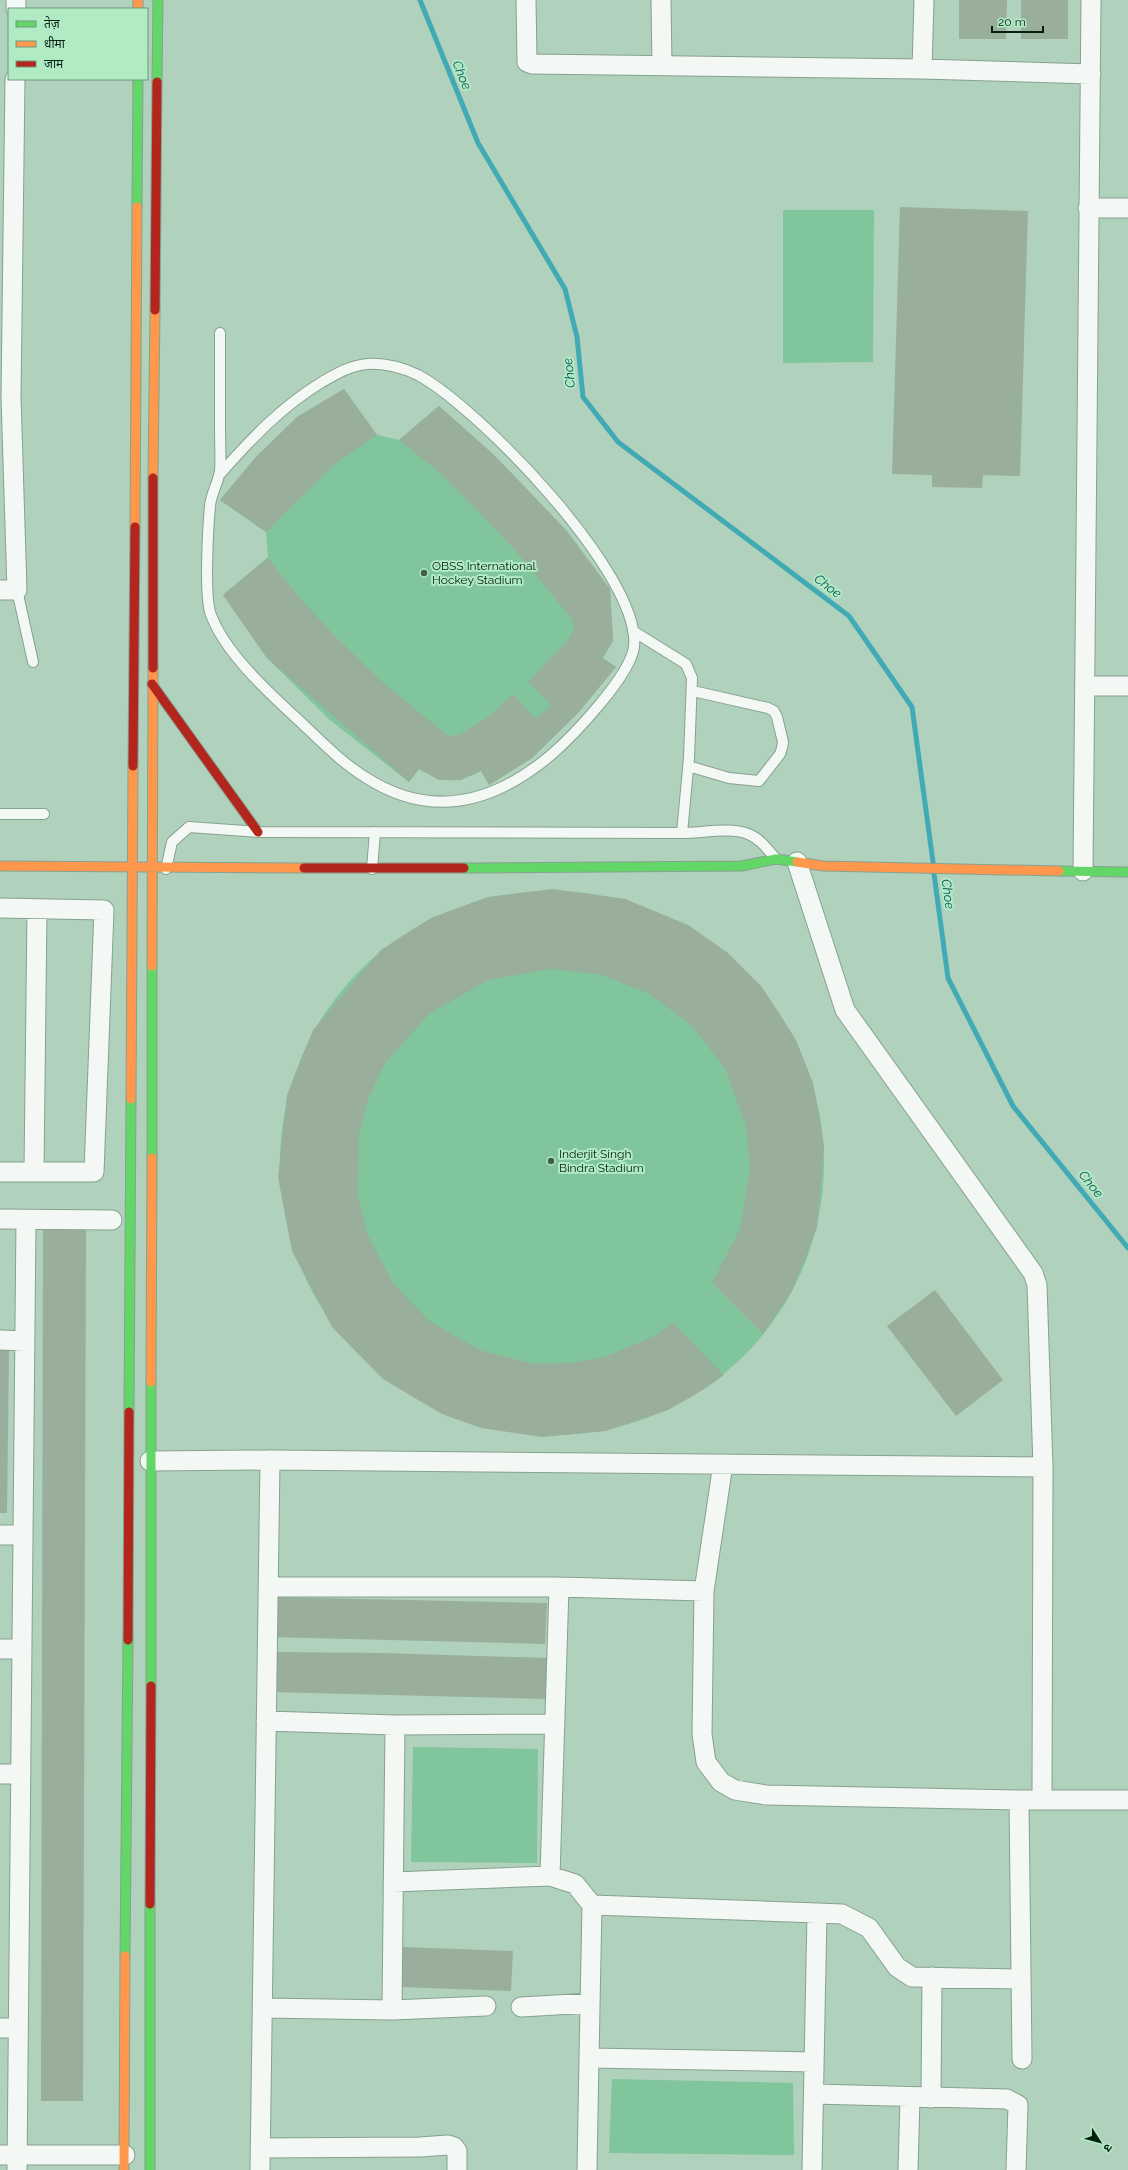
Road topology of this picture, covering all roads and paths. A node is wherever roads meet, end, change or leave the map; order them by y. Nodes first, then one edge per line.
1 (158, 0) edge
2 (526, 0) edge
3 (661, 0) edge
4 (924, 0) edge
5 (1092, 0) edge
6 (662, 66) junction
7 (922, 69) junction
8 (1091, 74) junction
9 (15, 80) edge
10 (138, 80) edge
11 (1088, 208) junction
12 (1128, 208) edge
13 (6, 226) edge
14 (220, 333) dead end
15 (6, 397) edge
16 (220, 474) junction
17 (9, 590) edge
18 (633, 630) junction
19 (34, 662) dead end
20 (152, 684) junction
21 (1085, 686) junction
22 (1128, 686) edge
23 (693, 691) junction
24 (688, 766) junction
25 (0, 814) edge
26 (44, 814) dead end
27 (258, 832) junction
28 (375, 832) junction
29 (682, 833) junction
30 (776, 859) junction
31 (796, 862) junction
32 (0, 866) edge
33 (134, 868) junction
34 (152, 868) junction
35 (166, 868) junction
36 (372, 869) junction
37 (1083, 871) junction
38 (1128, 872) edge
39 (0, 908) edge
40 (37, 909) junction
41 (0, 1172) edge
42 (34, 1172) junction
43 (0, 1219) edge
44 (26, 1220) junction
45 (112, 1220) dead end
46 (0, 1340) edge
47 (25, 1341) junction
48 (270, 1460) junction
49 (150, 1461) junction
50 (723, 1464) junction
51 (1043, 1467) junction
52 (0, 1535) edge
53 (23, 1535) junction
54 (268, 1587) junction
55 (559, 1587) junction
56 (704, 1591) junction
57 (0, 1649) edge
58 (22, 1650) junction
59 (266, 1721) junction
60 (555, 1724) junction
61 (395, 1725) junction
62 (0, 1774) edge
63 (21, 1774) junction
64 (1019, 1800) junction
65 (1042, 1800) junction
66 (1128, 1800) edge
67 (550, 1876) junction
68 (393, 1882) junction
69 (592, 1905) junction
70 (817, 1912) junction
71 (932, 1977) junction
72 (1021, 1978) junction
73 (590, 2003) junction
74 (486, 2006) dead end
75 (521, 2007) dead end
76 (262, 2008) junction
77 (392, 2010) junction
78 (9, 2028) edge
79 (589, 2058) junction
80 (1022, 2058) dead end
81 (814, 2062) junction
82 (814, 2094) junction
83 (910, 2098) junction
84 (931, 2098) junction
85 (260, 2148) junction
86 (11, 2160) edge
87 (124, 2162) edge
88 (150, 2170) edge
89 (260, 2170) edge
90 (457, 2170) edge
91 (587, 2170) edge
92 (812, 2170) edge
93 (908, 2170) edge
94 (1016, 2170) edge

1 - 20 main road
2 - 6 street
3 - 6 street
4 - 7 street
5 - 8 street
6 - 7 street
7 - 8 street
8 - 11 street
9 - 13 street
10 - 33 main road
11 - 12 street
11 - 21 street
13 - 15 street
14 - 16 lane
15 - 17 street
16 - 18 lane
16 - 18 lane
17 - 19 lane
18 - 23 lane
20 - 27 main road
20 - 34 main road
21 - 22 street
21 - 37 street
23 - 24 lane
23 - 24 lane
24 - 29 lane
25 - 26 lane
27 - 28 lane
27 - 35 lane
28 - 29 lane
28 - 36 lane
29 - 30 lane
30 - 31 main road
30 - 36 main road
31 - 37 main road
31 - 51 street
32 - 33 main road
33 - 34 main road
33 - 87 main road
34 - 35 main road
34 - 49 main road
35 - 36 main road
37 - 38 main road
39 - 40 street
40 - 42 street
40 - 42 street
41 - 42 street
43 - 44 street
44 - 45 street
44 - 47 street
46 - 47 street
47 - 53 street
48 - 49 street
48 - 50 street
48 - 54 street
49 - 88 main road
50 - 51 street
50 - 56 street
51 - 65 street
52 - 53 street
53 - 58 street
54 - 55 street
54 - 59 street
55 - 56 street
55 - 60 street
56 - 64 street
57 - 58 street
58 - 63 street
59 - 61 street
59 - 76 street
60 - 61 street
60 - 67 street
61 - 68 street
62 - 63 street
63 - 78 street
64 - 65 street
64 - 72 street
65 - 66 street
67 - 68 street
67 - 69 street
68 - 77 street
69 - 70 street
69 - 73 street
70 - 71 street
70 - 81 street
71 - 72 street
71 - 84 street
72 - 80 street
73 - 75 street
73 - 79 street
74 - 77 street
76 - 77 street
76 - 85 street
78 - 86 street
79 - 81 street
79 - 91 street
81 - 82 street
82 - 83 street
82 - 92 street
83 - 84 street
83 - 93 street
84 - 94 street
85 - 89 street
85 - 90 street
86 - 87 street

